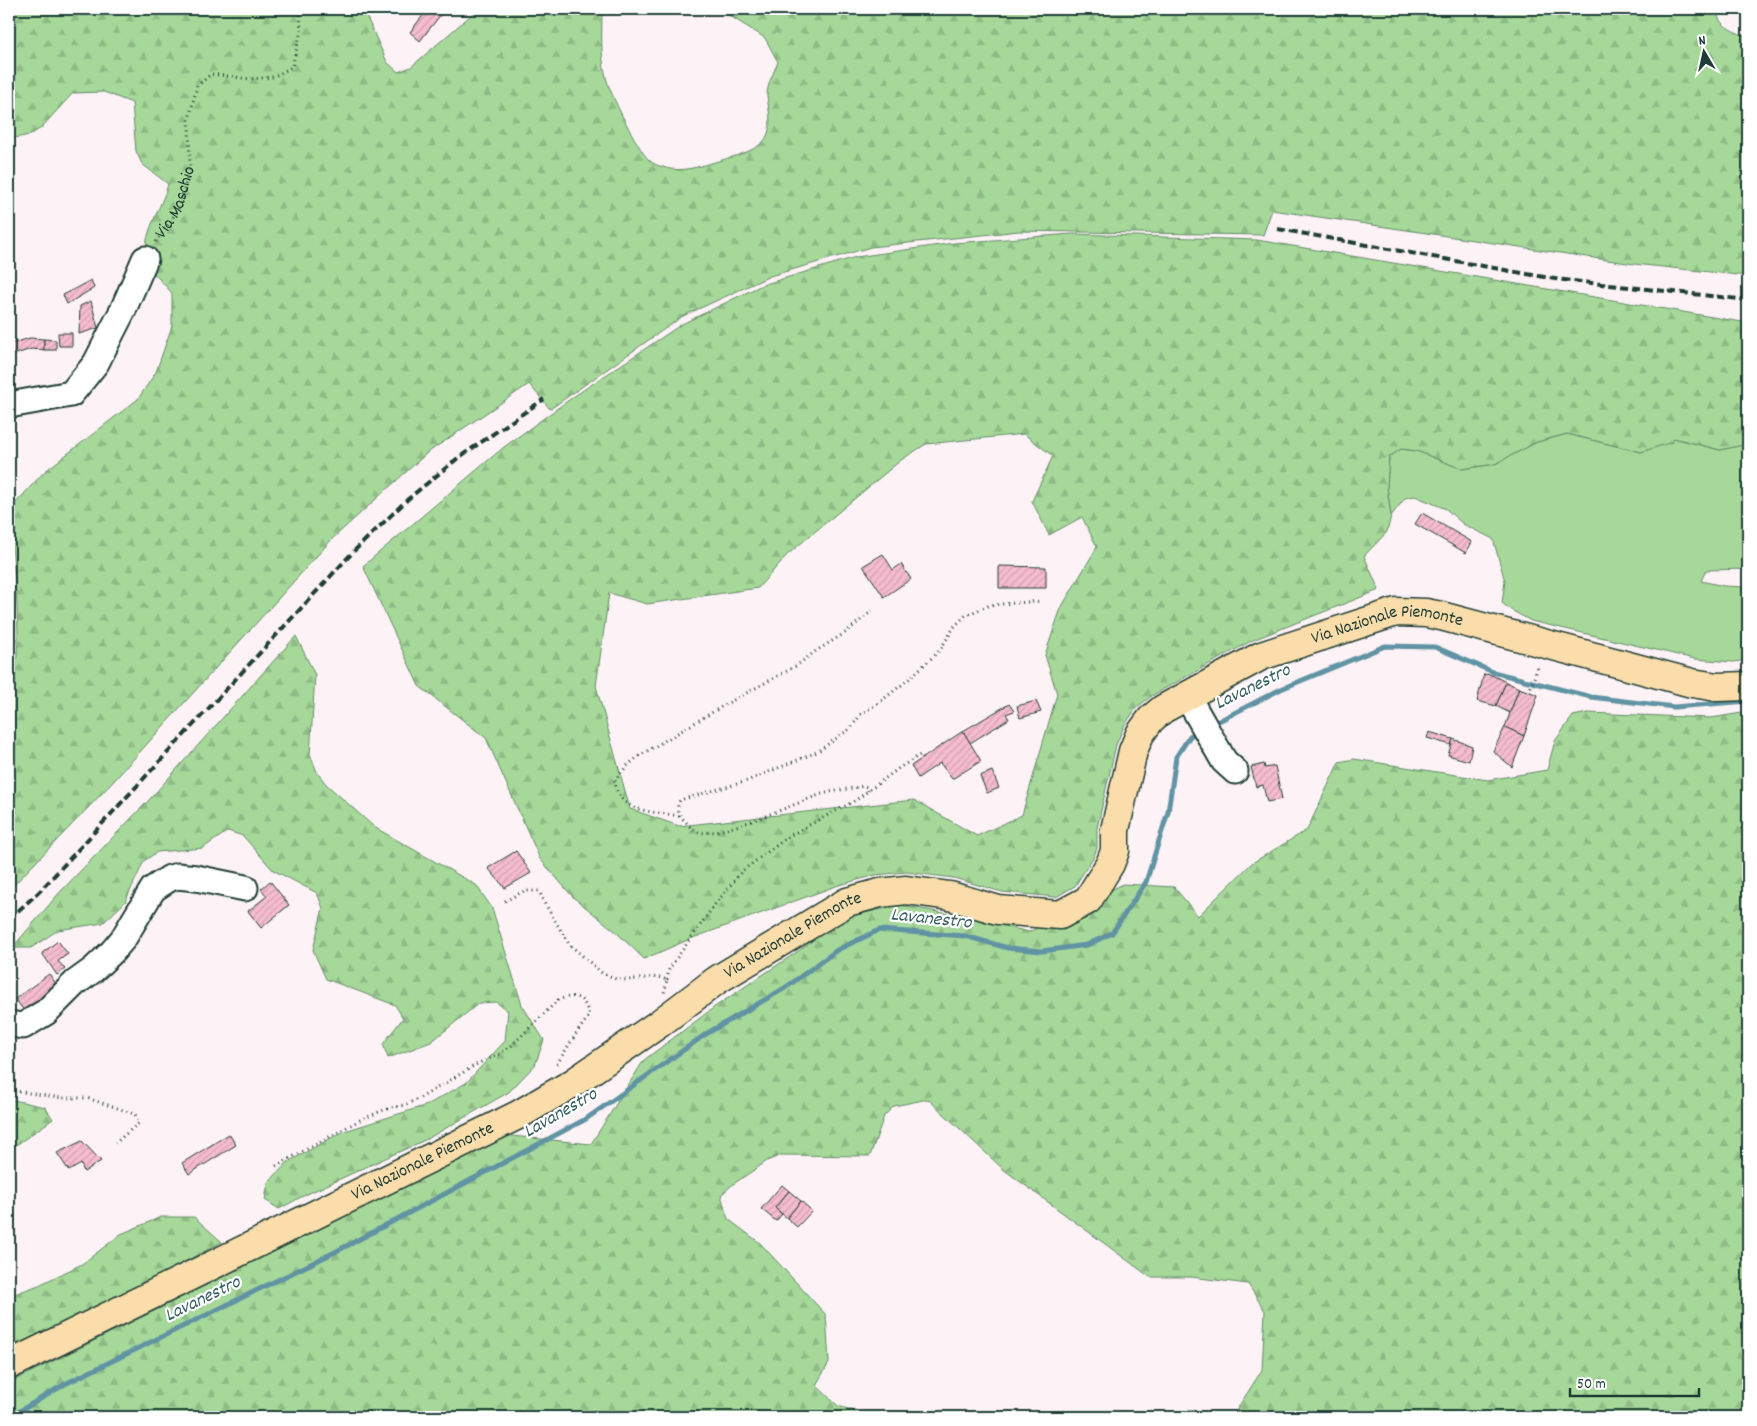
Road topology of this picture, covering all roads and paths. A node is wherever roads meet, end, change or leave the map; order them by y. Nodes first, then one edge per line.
1 (300, 9) edge
2 (145, 260) joint
3 (9, 405) edge
4 (1042, 601) dead end
5 (872, 611) dead end
6 (1546, 644) junction
7 (1748, 686) edge
8 (1530, 692) dead end
9 (1189, 700) junction
10 (920, 755) dead end
11 (1235, 771) dead end
12 (868, 791) junction
13 (680, 816) junction
14 (245, 888) dead end
15 (505, 901) dead end
16 (667, 980) junction
17 (660, 1023) junction
18 (9, 1024) edge
19 (552, 1072) dead end
20 (9, 1090) edge
21 (115, 1143) dead end
22 (276, 1166) dead end
23 (9, 1365) edge

1 - 2 path, Via Maschio
2 - 3 street, Via Maschio
4 - 13 path
5 - 13 path
6 - 7 main road, Via Nazionale Piemonte
6 - 8 path
6 - 9 main road, Via Nazionale Piemonte
9 - 11 street
9 - 17 main road, Via Nazionale Piemonte
10 - 12 path
12 - 13 path
12 - 16 path
14 - 18 street
15 - 16 path
16 - 17 path
17 - 23 main road, Via Nazionale Piemonte
19 - 22 path
20 - 21 path

